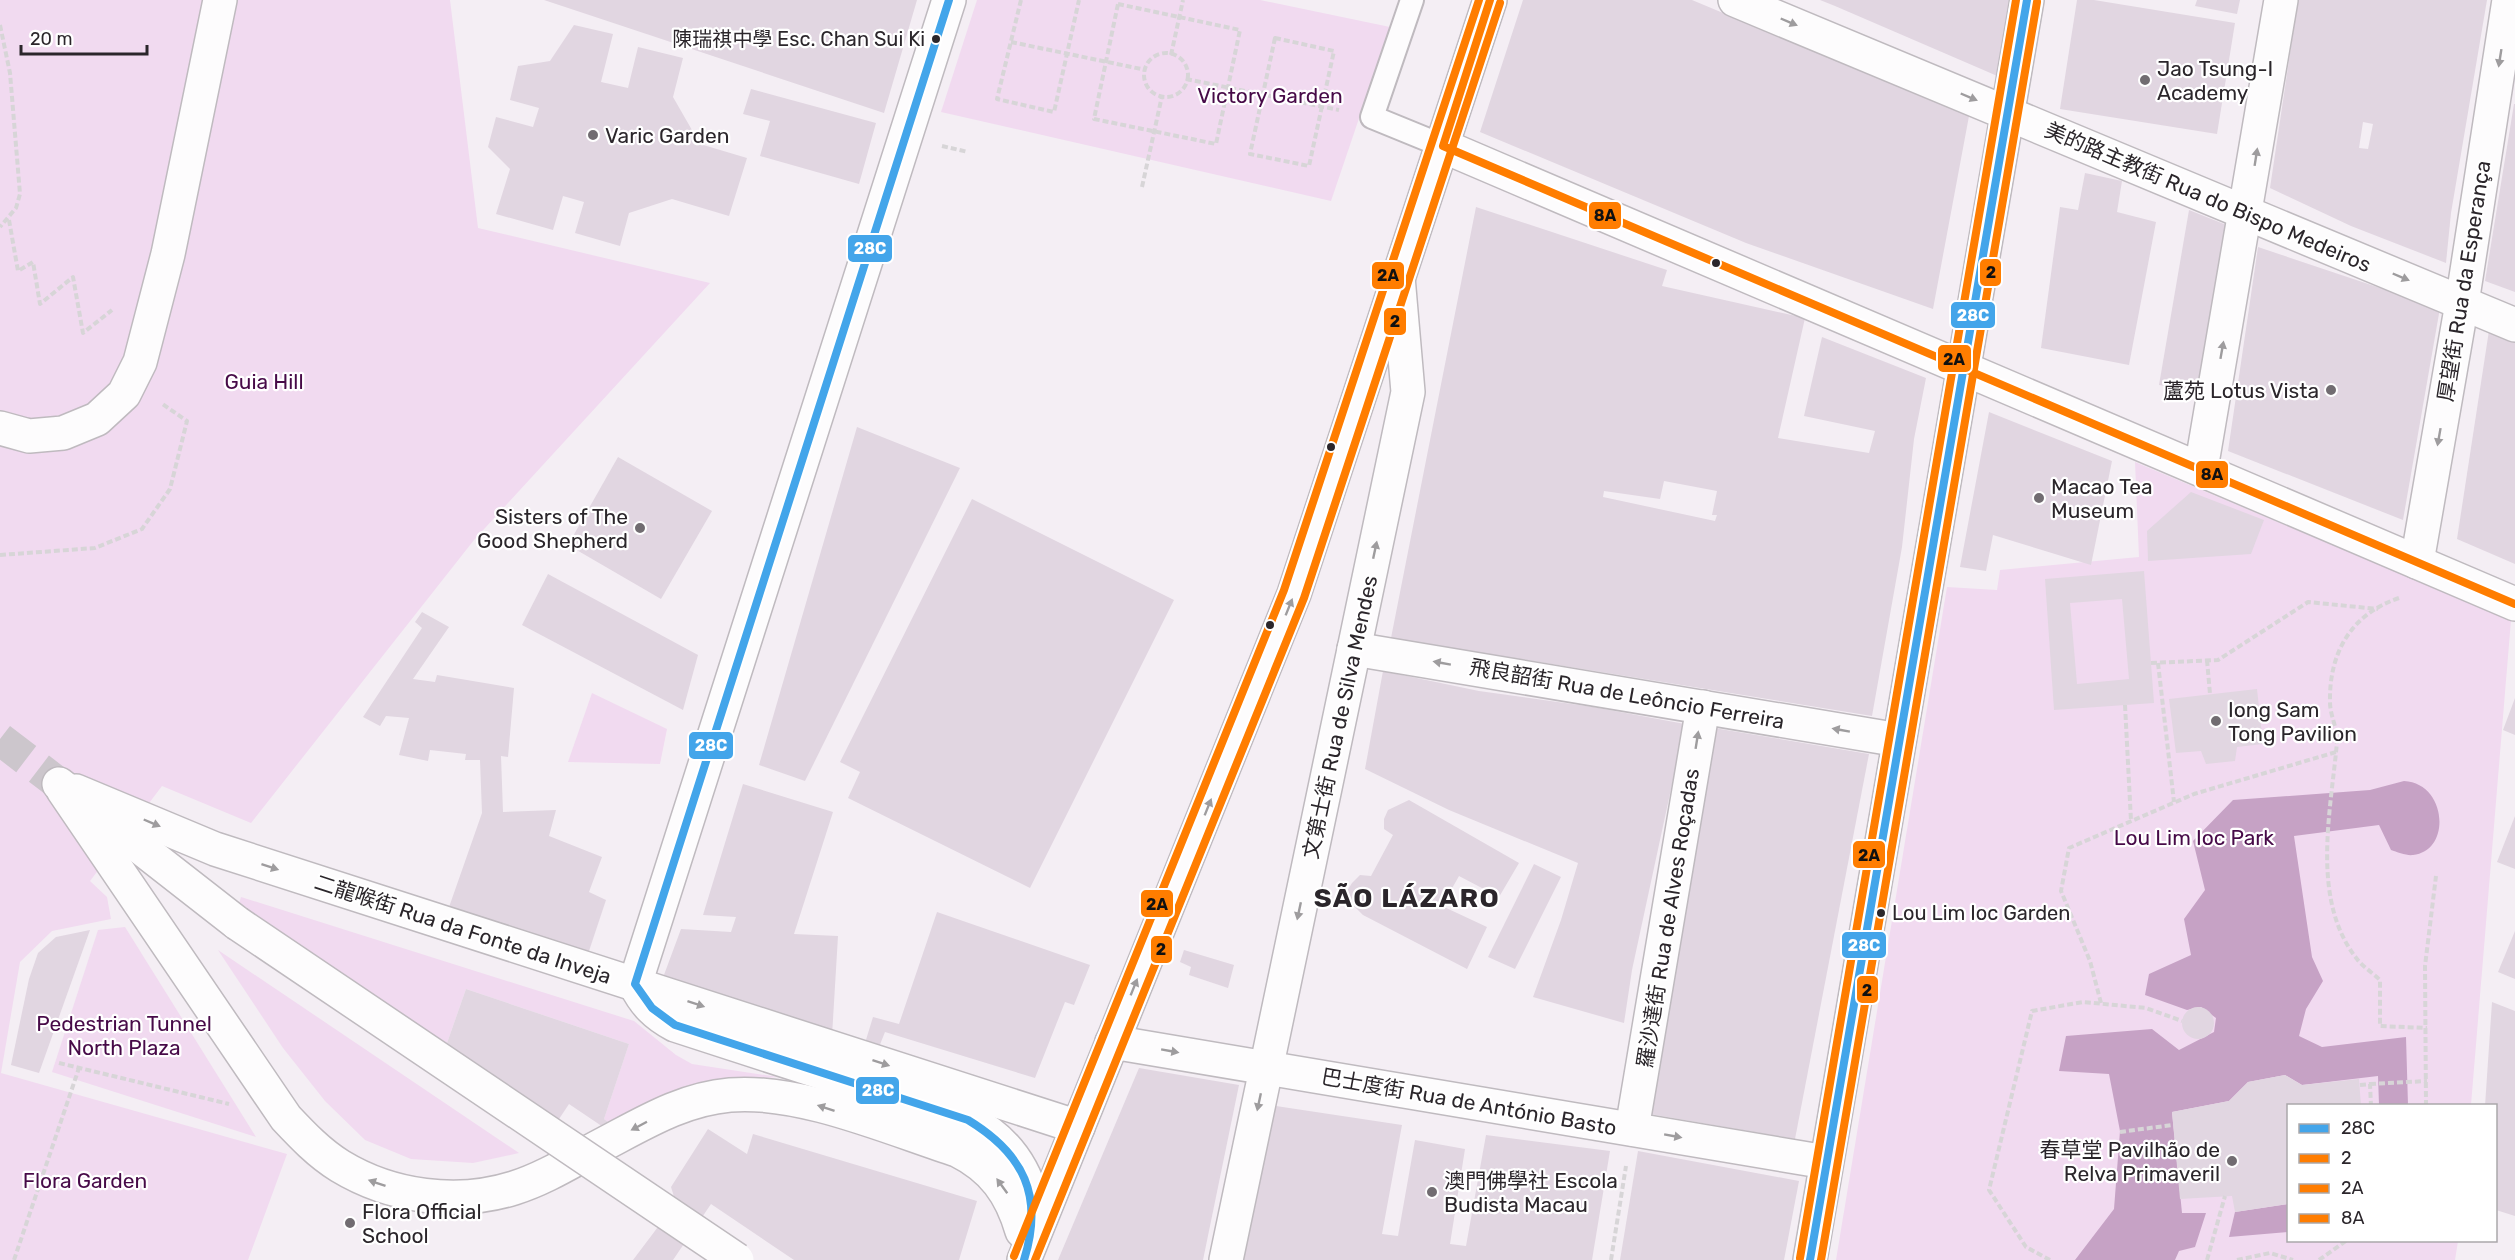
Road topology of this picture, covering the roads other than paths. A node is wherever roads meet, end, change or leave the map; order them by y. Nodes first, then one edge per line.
1 (220, 0) edge
2 (950, 0) edge
3 (1412, 0) edge
4 (1490, 0) edge
5 (1735, 0) edge
6 (2027, 0) edge
7 (2281, 0) edge
8 (2509, 0) edge
9 (2008, 114) junction
10 (1443, 146) junction
11 (2247, 213) junction
12 (1398, 277) junction
13 (2462, 303) junction
14 (2515, 325) edge
15 (1962, 368) junction
16 (0, 428) edge
17 (2201, 469) junction
18 (2417, 562) junction
19 (2515, 604) edge
20 (1354, 649) junction
21 (1703, 707) junction
22 (1899, 740) junction
23 (59, 784) junction
24 (636, 984) junction
25 (1112, 1042) junction
26 (1267, 1068) junction
27 (1078, 1127) junction
28 (1632, 1129) junction
29 (1826, 1162) junction
30 (1025, 1255) edge
31 (737, 1260) edge
32 (1226, 1260) edge
33 (1810, 1260) edge

1 - 16 street
2 - 24 street
3 - 10 lane
4 - 10 street
5 -> 9 street, 美的路主教街 Rua do Bispo Medeiros
6 - 9 street
11 -> 7 street
8 -> 13 street, 厚望街 Rua da Esperança
9 - 11 street, 美的路主教街 Rua do Bispo Medeiros
9 - 15 street
10 - 12 street
10 - 15 street
11 -> 13 street, 美的路主教街 Rua do Bispo Medeiros
17 -> 11 street
20 -> 12 street, 文第士街 Rua de Silva Mendes
25 -> 12 street
13 - 14 street, 美的路主教街 Rua do Bispo Medeiros
13 -> 18 street, 厚望街 Rua da Esperança
15 - 17 street
15 - 22 street
17 - 18 street
18 - 19 street
21 -> 20 street, 飛良韶街 Rua de Leôncio Ferreira
20 -> 26 street, 文第士街 Rua de Silva Mendes
22 -> 21 street, 飛良韶街 Rua de Leôncio Ferreira
28 -> 21 street, 羅沙達街 Rua de Alves Roçadas
22 - 29 street
23 -> 24 street, 二龍喉街 Rua da Fonte da Inveja
30 -> 23 street
23 - 31 street, bridge
24 -> 27 street, 二龍喉街 Rua da Fonte da Inveja
24 - 30 street
25 -> 26 street, 巴士度街 Rua de António Basto
25 - 27 street
26 - 28 street, 巴士度街 Rua de António Basto
26 -> 32 street, 文第士街 Rua de Silva Mendes
27 - 30 street
28 -> 29 street, 巴士度街 Rua de António Basto
29 - 33 street

